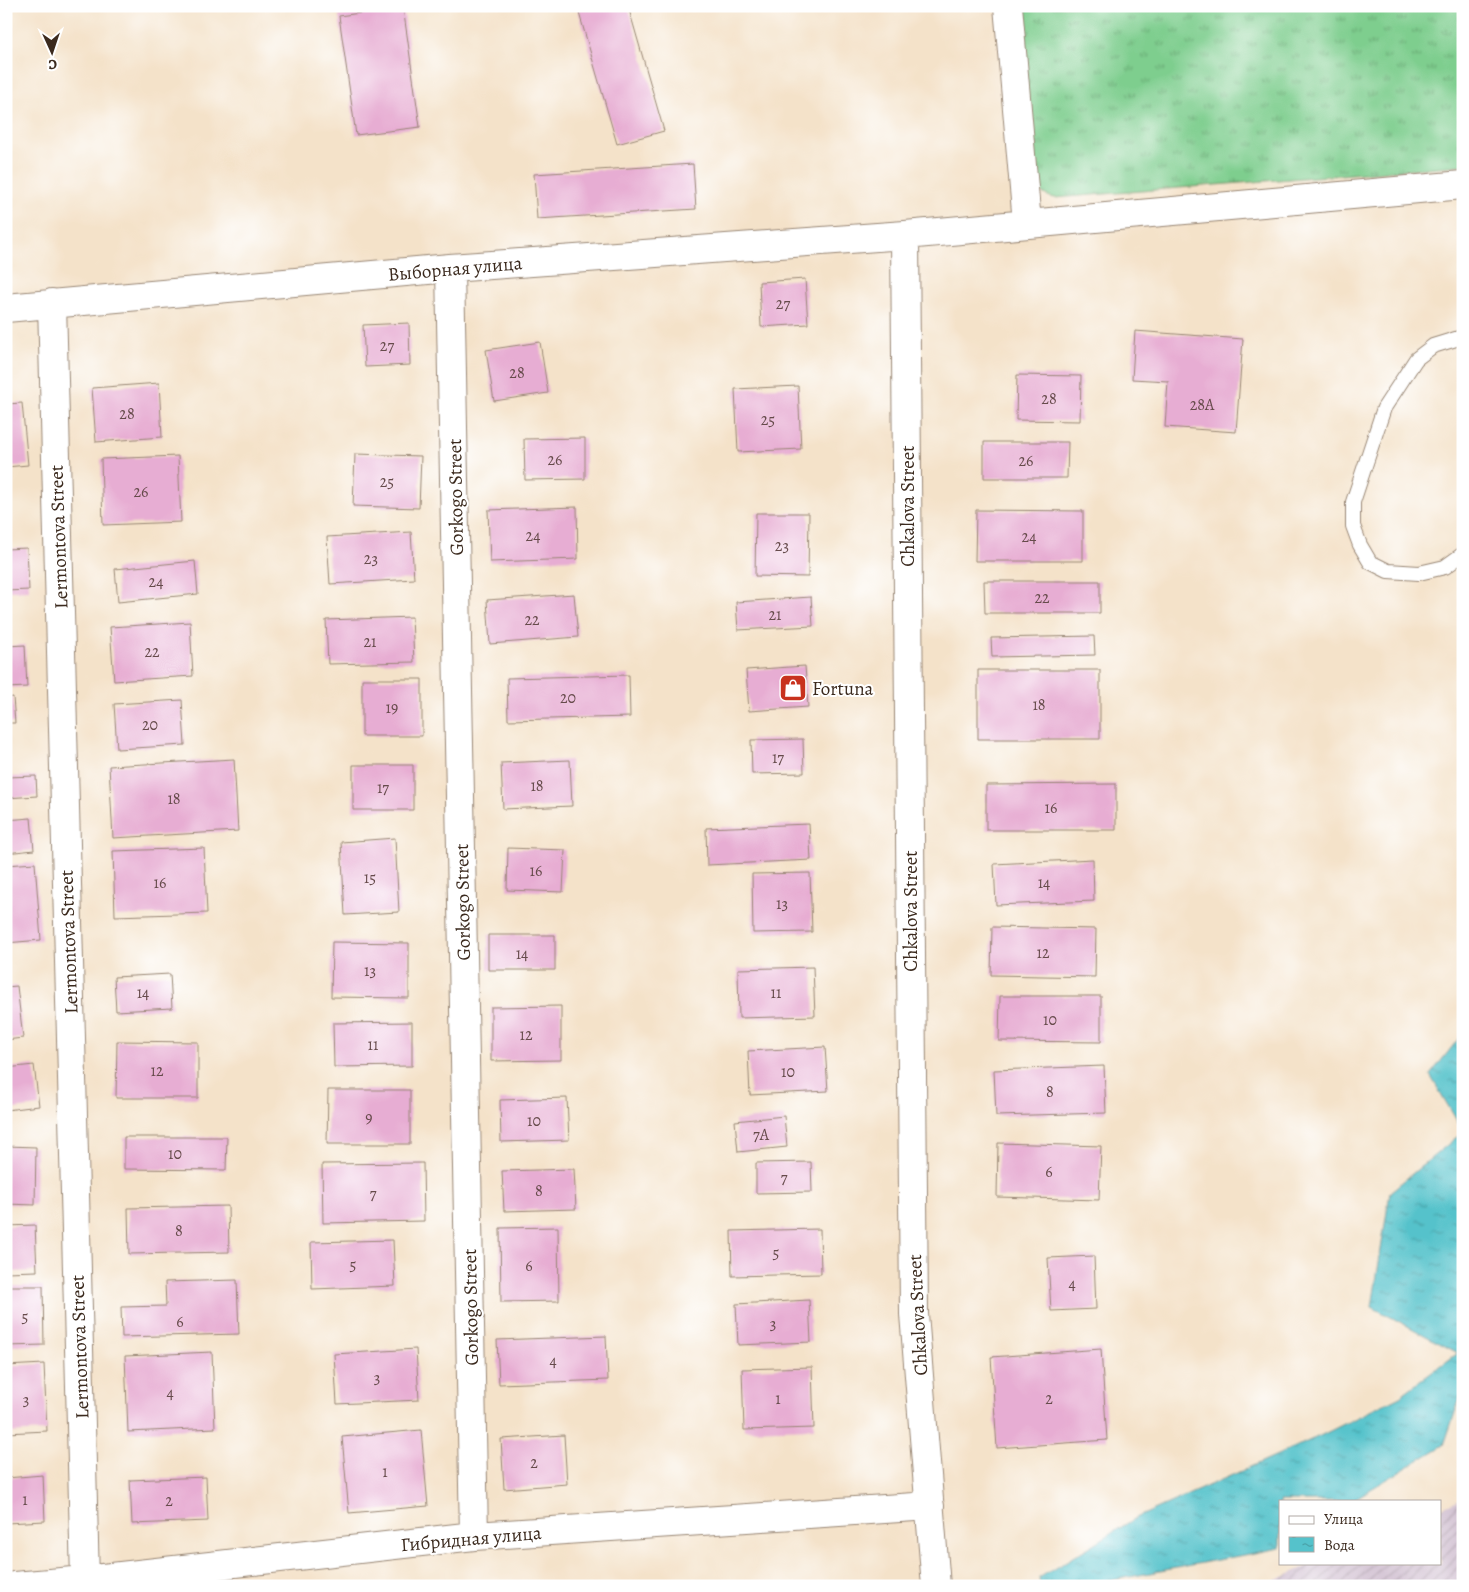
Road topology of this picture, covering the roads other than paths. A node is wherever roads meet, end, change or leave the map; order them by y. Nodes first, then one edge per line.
1 (1008, 6) edge
2 (1463, 185) edge
3 (1027, 223) junction
4 (905, 235) junction
5 (450, 268) junction
6 (52, 303) junction
7 (6, 308) edge
8 (1459, 338) dead end
9 (1463, 554) edge
10 (930, 1506) junction
11 (474, 1536) junction
12 (85, 1580) junction
13 (14, 1586) edge
14 (936, 1586) edge

1 - 3 street
2 - 3 street, Выборная улица
3 - 4 street, Выборная улица
4 - 5 street, Выборная улица
4 - 10 street, Chkalova Street
5 - 6 street, Выборная улица
5 - 11 street, Gorkogo Street
6 - 7 street, Выборная улица
6 - 12 street, Lermontova Street
8 - 9 lane
10 - 11 street, Гибридная улица
10 - 14 street, Chkalova Street
11 - 12 street, Гибридная улица
12 - 13 street, Гибридная улица

